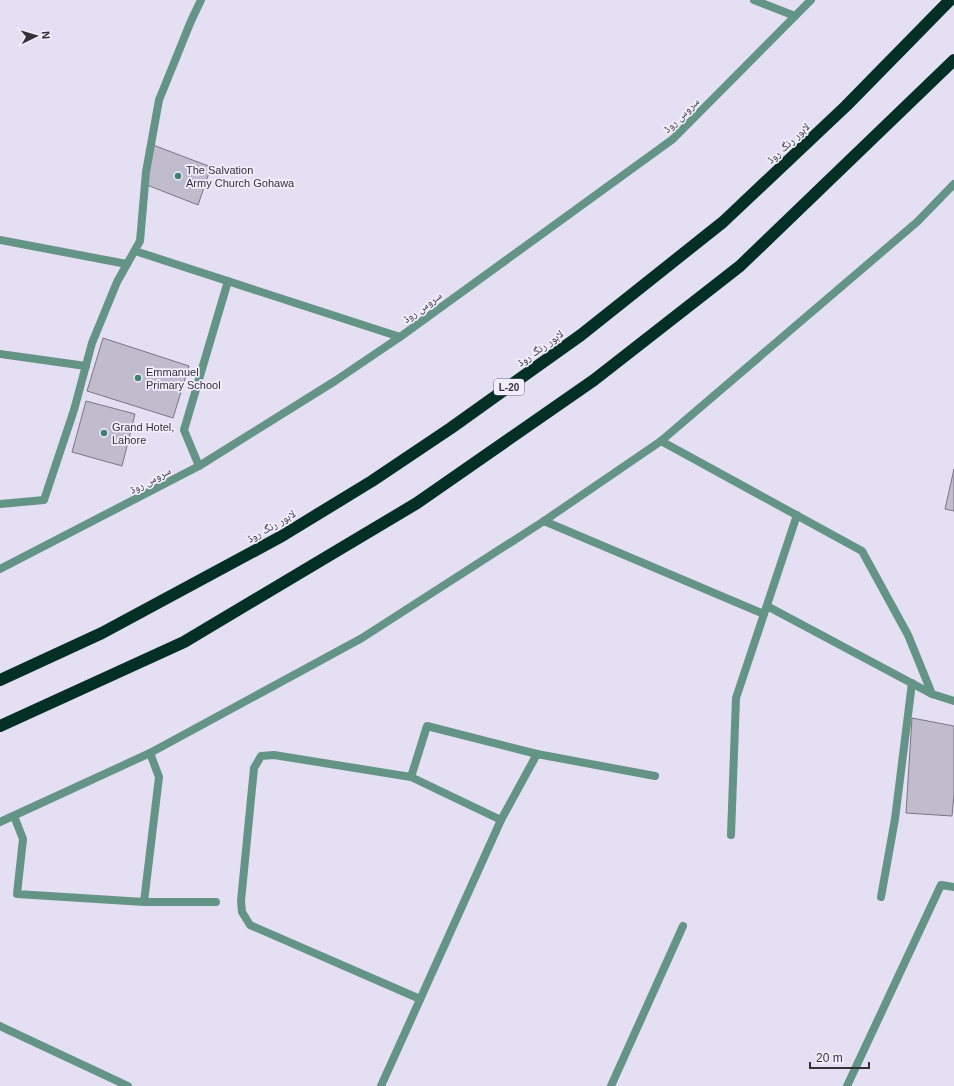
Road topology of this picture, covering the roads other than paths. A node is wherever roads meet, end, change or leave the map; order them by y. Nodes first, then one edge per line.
1 (201, 0) edge
2 (754, 0) edge
3 (811, 0) edge
4 (950, 0) edge
5 (795, 16) junction
6 (954, 60) edge
7 (954, 184) edge
8 (0, 240) edge
9 (135, 251) junction
10 (128, 264) junction
11 (228, 281) junction
12 (400, 337) junction
13 (0, 354) edge
14 (86, 366) junction
15 (661, 441) junction
16 (199, 466) junction
17 (0, 504) edge
18 (797, 515) junction
19 (544, 521) junction
20 (0, 569) edge
21 (765, 610) junction
22 (0, 680) edge
23 (912, 683) junction
24 (932, 694) junction
25 (954, 701) edge
26 (0, 726) edge
27 (150, 754) junction
28 (536, 754) junction
29 (655, 776) dead end
30 (411, 777) junction
31 (14, 816) junction
32 (501, 820) junction
33 (0, 822) edge
34 (731, 835) dead end
35 (954, 887) edge
36 (881, 897) dead end
37 (144, 902) junction
38 (216, 902) dead end
39 (682, 926) dead end
40 (420, 999) junction
41 (0, 1026) edge
42 (848, 1084) edge
43 (128, 1086) edge
44 (381, 1086) edge
45 (611, 1086) edge
46 (857, 1086) edge

1 - 9 street
2 - 5 street
3 - 5 street, سروس روڈ
4 - 22 highway, لاہور رنگ روڈ / L-20
5 - 12 street, سروس روڈ
6 - 26 highway
7 - 15 street
8 - 10 street
9 - 10 street
9 - 11 street
10 - 14 street
11 - 12 street
11 - 16 street
12 - 16 street, سروس روڈ
13 - 14 street
14 - 17 street
15 - 18 street
15 - 19 street
16 - 20 street, سروس روڈ
18 - 21 street
18 - 24 street
19 - 21 street
19 - 27 street
21 - 23 street
21 - 34 street
23 - 24 street
23 - 36 street
24 - 25 street
27 - 31 street
27 - 37 street
28 - 29 street
28 - 30 street
28 - 32 street
30 - 32 street
30 - 40 street
31 - 33 street
31 - 37 street
32 - 40 street
35 - 42 street
37 - 38 street
39 - 45 street
40 - 44 street
41 - 43 street
42 - 46 street

